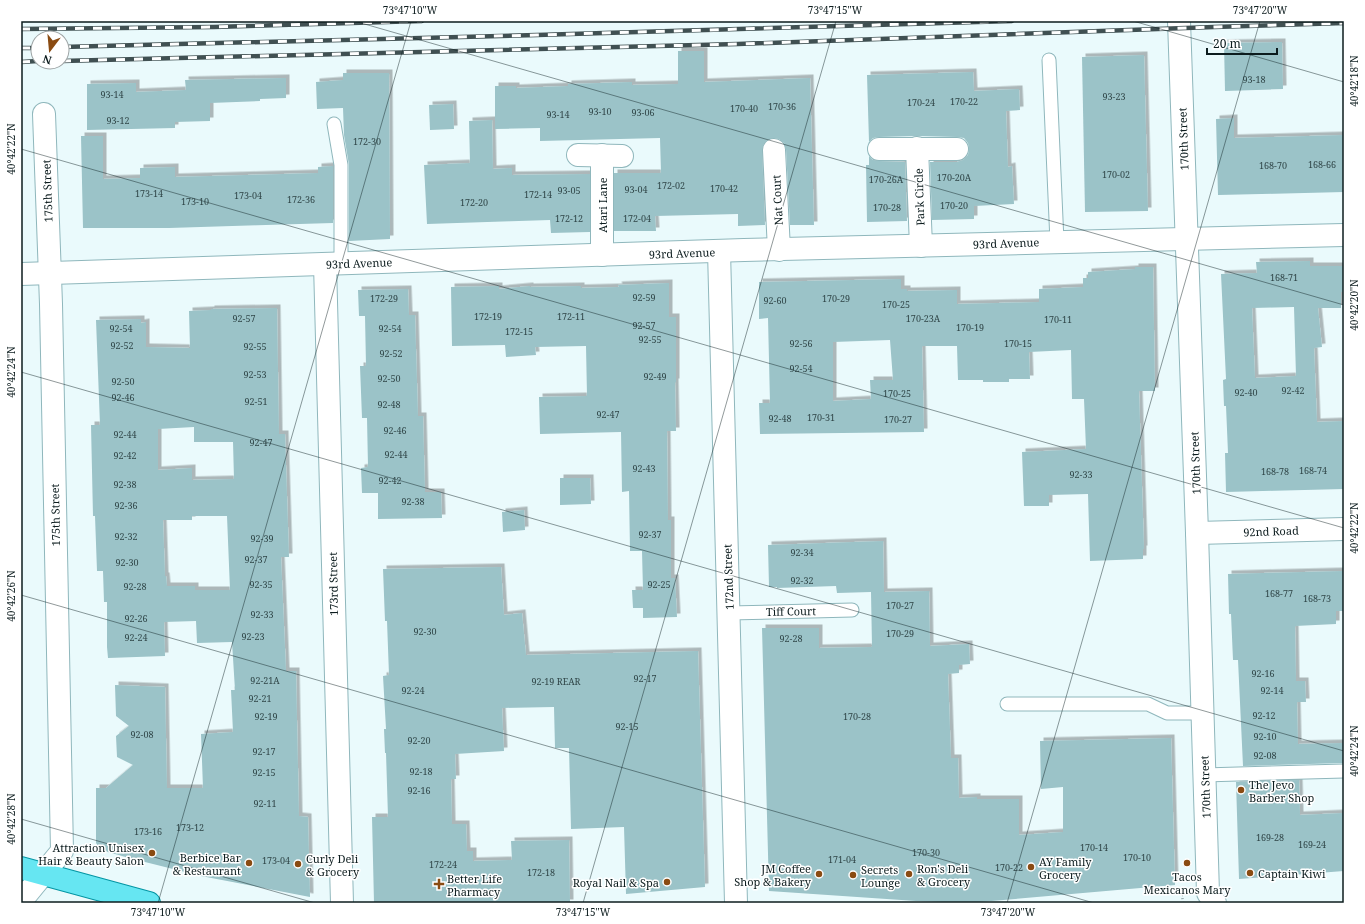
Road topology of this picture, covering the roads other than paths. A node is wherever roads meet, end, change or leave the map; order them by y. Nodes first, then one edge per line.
1 (1179, 21) edge
2 (1049, 60) dead end
3 (44, 114) dead end
4 (334, 124) dead end
5 (917, 148) junction
6 (879, 149) dead end
7 (957, 149) dead end
8 (774, 150) dead end
9 (578, 155) dead end
10 (1344, 235) edge
11 (1186, 238) junction
12 (1057, 242) junction
13 (921, 246) junction
14 (779, 250) junction
15 (719, 251) junction
16 (602, 255) junction
17 (333, 264) junction
18 (49, 273) junction
19 (21, 274) edge
20 (1344, 529) edge
21 (1198, 533) junction
22 (852, 610) dead end
23 (729, 613) junction
24 (1007, 704) dead end
25 (1203, 713) junction
26 (1344, 771) edge
27 (1204, 775) junction
28 (21, 868) edge
29 (44, 873) junction
30 (21, 901) edge
31 (149, 903) edge
32 (342, 903) edge
33 (736, 903) edge
34 (1215, 903) edge

1 - 11 street, 170th Street
2 - 12 lane
3 - 18 street, 175th Street
4 - 17 lane
5 - 6 street
5 - 7 street
5 - 13 street, Park Circle
8 - 14 street, Nat Court
9 - 16 street, Atari Lane
10 - 11 street, 93rd Avenue
11 - 12 street, 93rd Avenue
11 - 21 street, 170th Street
12 - 13 street, 93rd Avenue
13 - 14 street, 93rd Avenue
14 - 15 street, 93rd Avenue
15 - 16 street, 93rd Avenue
15 - 23 street, 172nd Street
16 - 17 street, 93rd Avenue
17 - 18 street, 93rd Avenue
17 - 32 street, 173rd Street
18 - 19 street, 93rd Avenue
18 - 29 street, 175th Street
20 - 21 street, 92nd Road
21 - 25 street, 170th Street
22 - 23 lane, Tiff Court
23 - 33 street, 172nd Street
24 - 25 lane
25 - 27 street, 170th Street
26 - 27 lane
27 - 34 street, 170th Street
28 - 29 main road
29 - 30 street, 175th Street
29 - 31 main road

